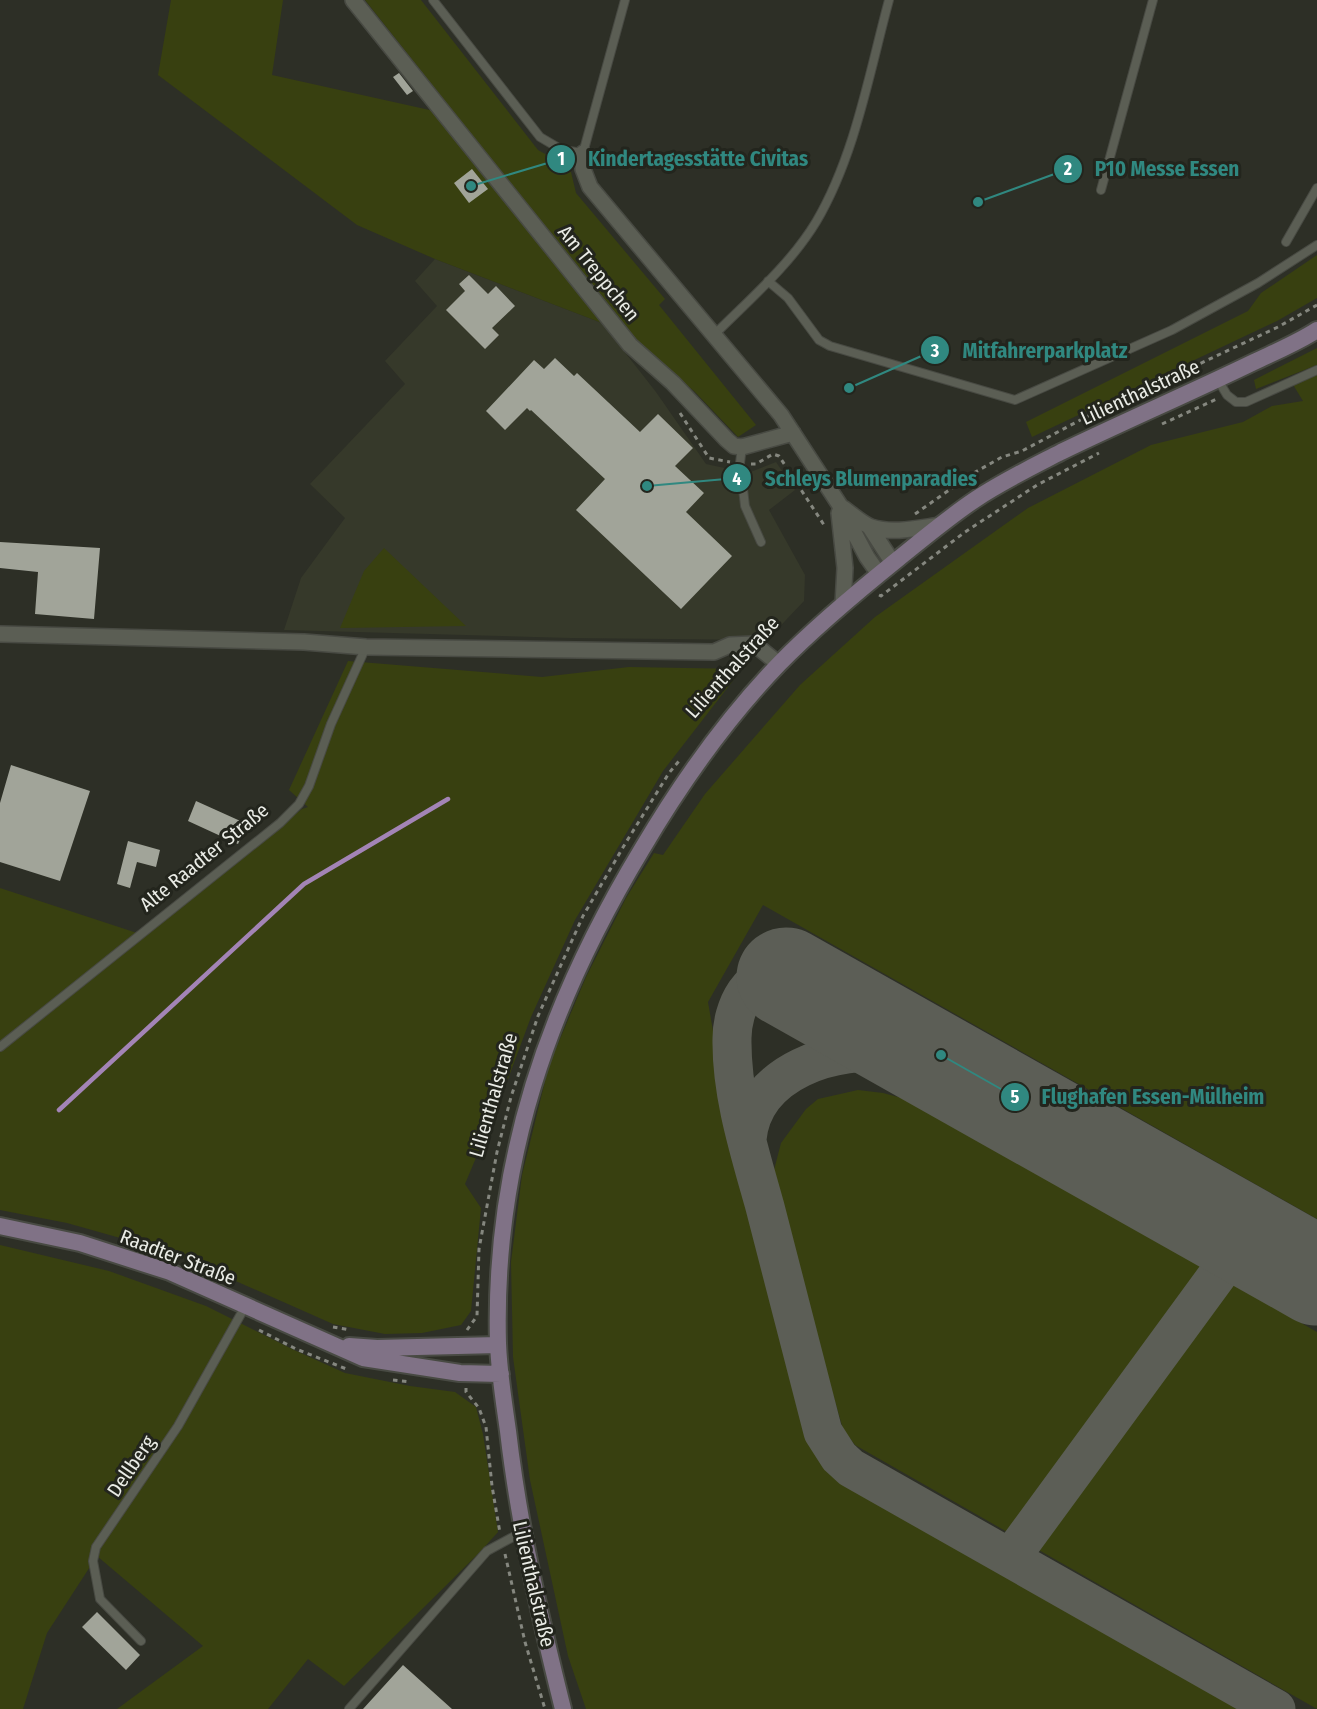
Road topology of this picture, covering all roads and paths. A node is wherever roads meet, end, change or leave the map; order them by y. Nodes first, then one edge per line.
1 (353, 0) edge
2 (434, 0) edge
3 (625, 0) edge
4 (889, 0) edge
5 (1152, 0) edge
6 (583, 153) junction
7 (1317, 188) edge
8 (1101, 190) dead end
9 (1286, 242) dead end
10 (1317, 245) edge
11 (768, 281) junction
12 (1317, 330) edge
13 (714, 335) junction
14 (1317, 370) edge
15 (1218, 380) junction
16 (1227, 394) junction
17 (678, 410) dead end
18 (1156, 426) dead end
19 (793, 433) junction
20 (742, 447) junction
21 (1106, 449) dead end
22 (740, 464) junction
23 (838, 504) junction
24 (941, 525) junction
25 (869, 526) junction
26 (831, 536) dead end
27 (761, 542) dead end
28 (880, 573) junction
29 (843, 604) junction
30 (0, 634) edge
31 (366, 646) junction
32 (779, 664) junction
33 (682, 756) dead end
34 (0, 1047) edge
35 (0, 1227) edge
36 (246, 1305) junction
37 (335, 1344) junction
38 (498, 1345) junction
39 (468, 1347) junction
40 (466, 1373) junction
41 (501, 1374) junction
42 (522, 1532) junction
43 (502, 1542) junction
44 (141, 1641) dead end
45 (349, 1709) edge
46 (545, 1709) edge
47 (563, 1709) edge

1 - 20 street, Am Treppchen
2 - 6 lane
3 - 6 lane
4 - 11 lane
5 - 8 lane
6 - 13 street
7 - 9 lane
10 - 11 lane
11 - 13 lane
12 - 15 main road, Lilienthalstraße
13 - 19 street
14 - 16 lane
15 - 16 lane
15 - 24 main road, Lilienthalstraße
16 - 18 path, Lilienthalstraße
17 - 22 path
19 - 20 street
19 - 23 street
20 - 22 lane
21 - 28 path, Lilienthalstraße
22 - 26 path
22 - 27 lane
23 - 25 street
23 - 28 street
23 - 29 street
24 - 25 street
24 - 28 main road, Lilienthalstraße
25 - 28 street
28 - 29 main road, Lilienthalstraße
29 - 32 main road, Lilienthalstraße
30 - 31 street
31 - 32 street
31 - 34 lane, Alte Raadter Straße
32 - 38 main road, Lilienthalstraße
33 - 39 path, Lilienthalstraße
35 - 36 main road, Raadter Straße
36 - 37 main road, Raadter Straße
36 - 44 lane, Dellberg
37 - 39 main road, Raadter Straße
37 - 40 main road, Raadter Straße
38 - 39 main road, Raadter Straße
38 - 41 main road, Lilienthalstraße
40 - 41 main road, Raadter Straße
40 - 43 path, Lilienthalstraße
41 - 42 main road, Lilienthalstraße
42 - 43 lane
42 - 47 main road, Lilienthalstraße
43 - 45 lane
43 - 46 path, Lilienthalstraße

